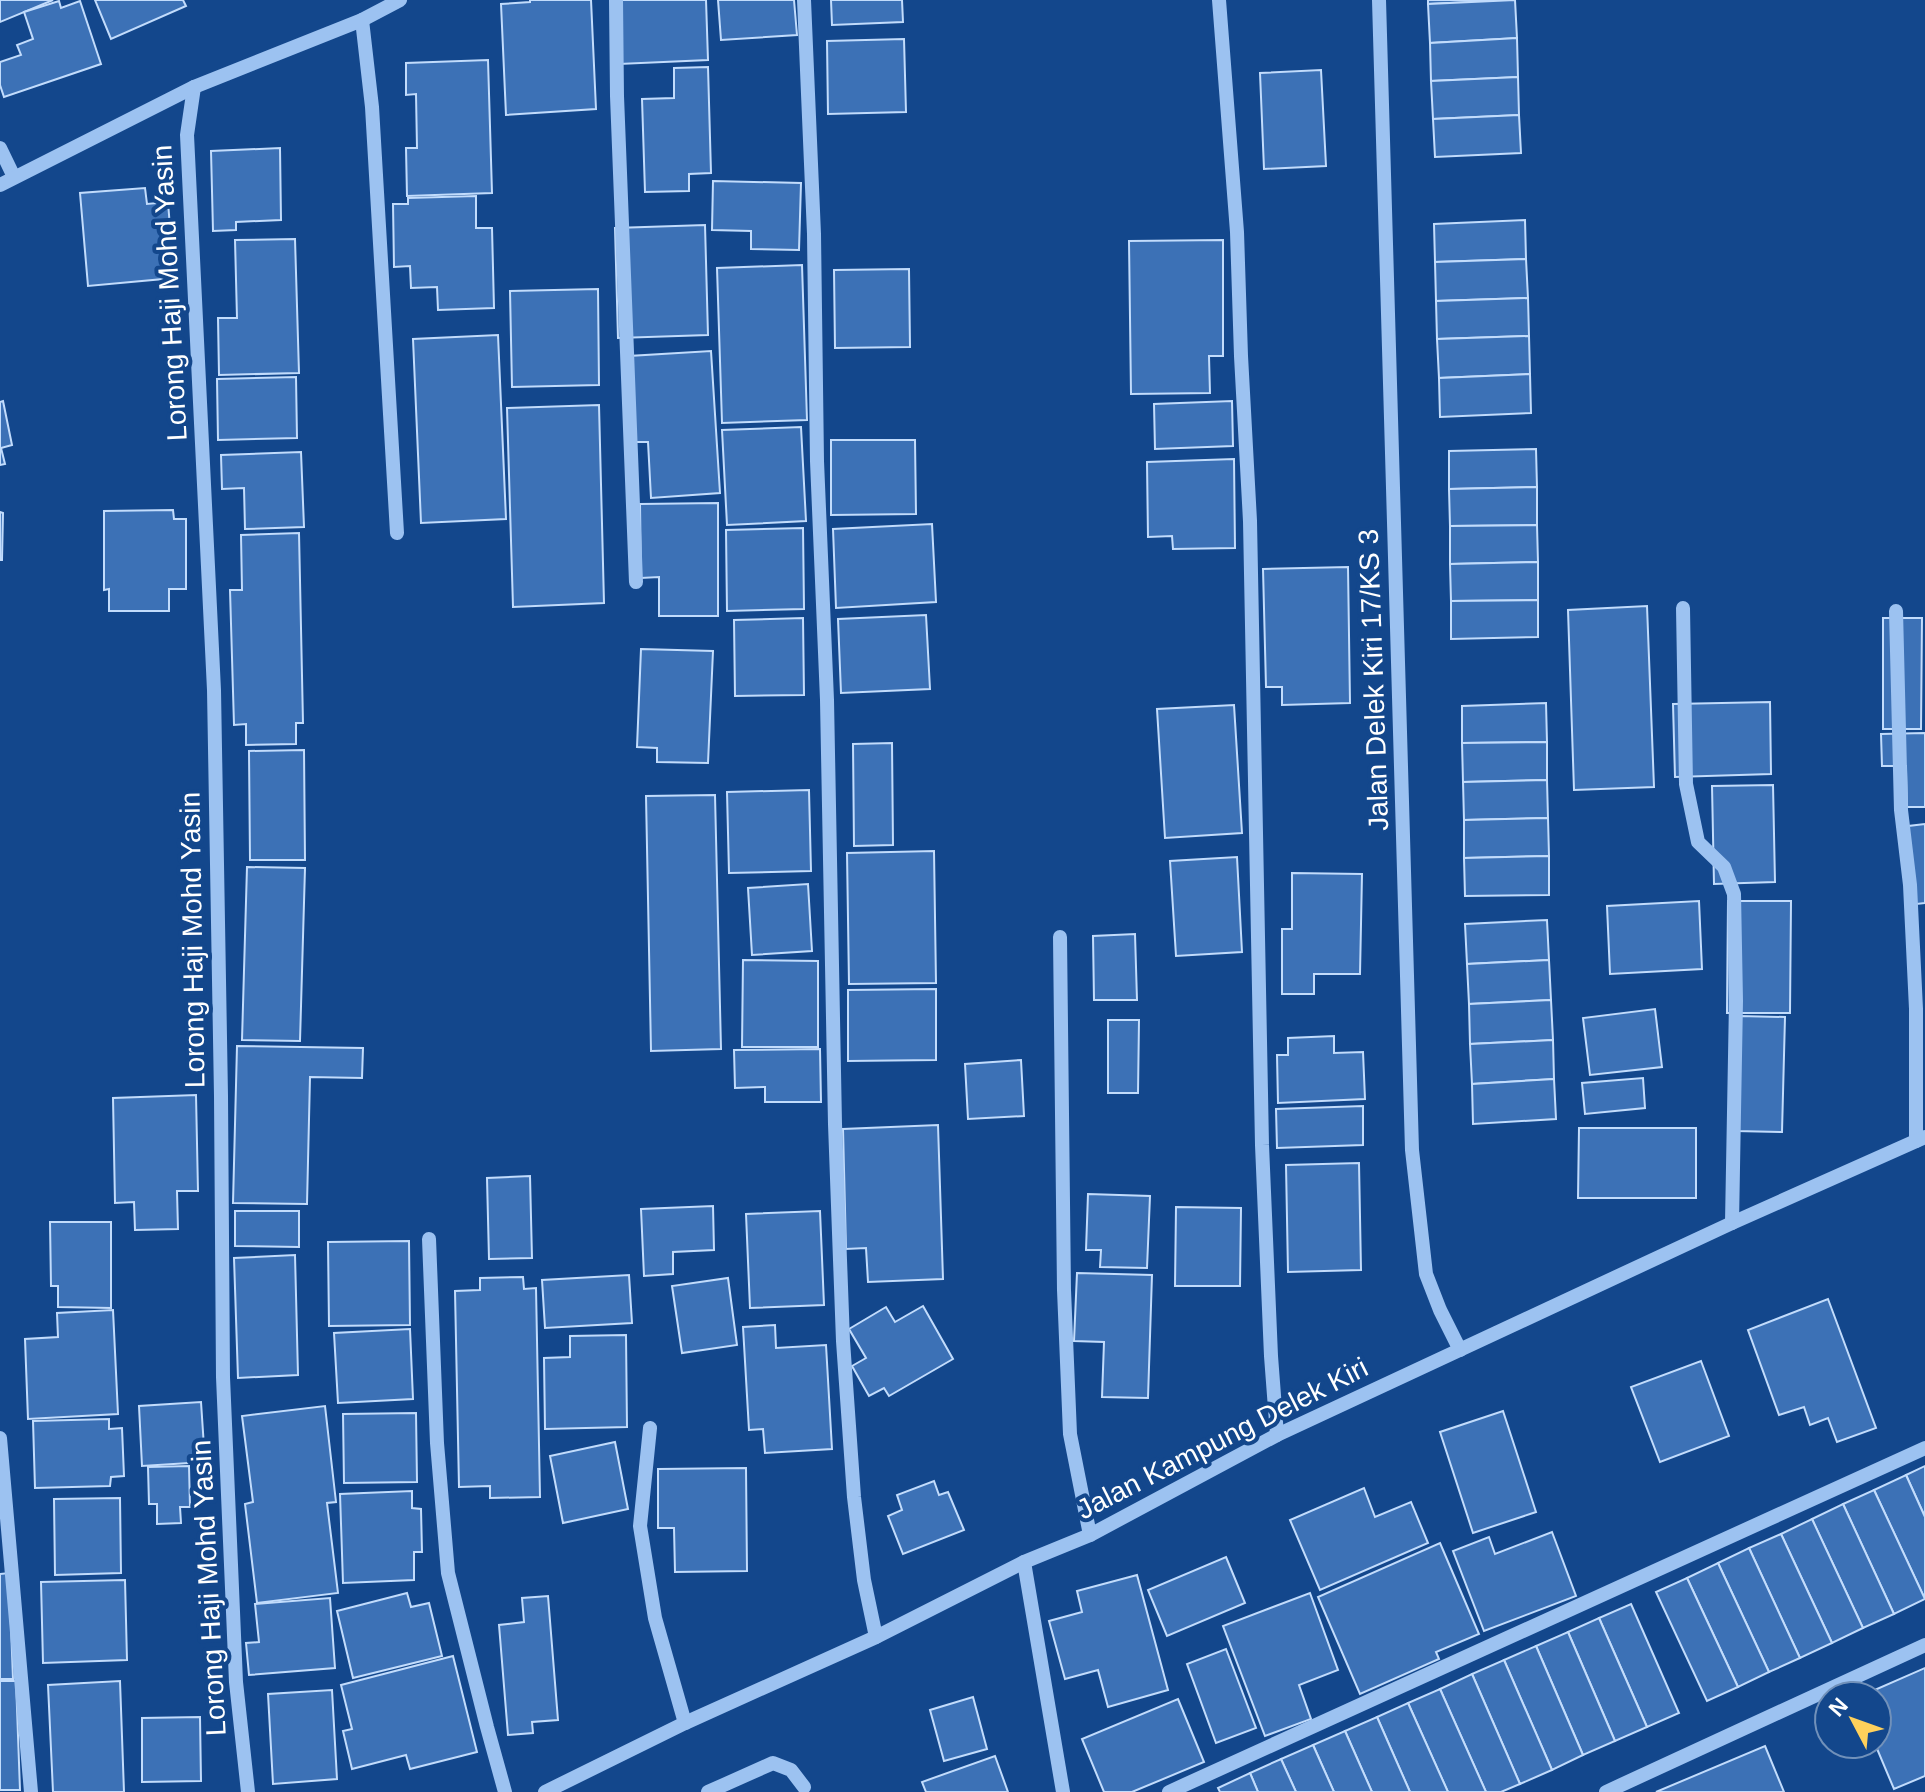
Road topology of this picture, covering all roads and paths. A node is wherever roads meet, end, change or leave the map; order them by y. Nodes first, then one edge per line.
1 (400, 0) edge
2 (616, 0) edge
3 (804, 0) edge
4 (1219, 0) edge
5 (1379, 0) edge
6 (362, 20) junction
7 (194, 87) junction
8 (0, 148) edge
9 (14, 177) junction
10 (0, 185) edge
11 (397, 533) dead end
12 (636, 582) dead end
13 (1683, 608) dead end
14 (1896, 611) dead end
15 (1060, 937) dead end
16 (1920, 1139) edge
17 (1732, 1223) junction
18 (429, 1239) dead end
19 (1460, 1350) junction
20 (650, 1428) dead end
21 (1277, 1435) junction
22 (0, 1438) edge
23 (1925, 1448) edge
24 (1090, 1535) junction
25 (1024, 1562) junction
26 (876, 1637) junction
27 (1925, 1645) edge
28 (685, 1723) junction
29 (804, 1787) dead end
30 (566, 1788) edge
31 (31, 1792) edge
32 (248, 1792) edge
33 (505, 1792) edge
34 (545, 1792) edge
35 (708, 1792) edge
36 (1063, 1792) edge
37 (1169, 1792) edge
38 (1606, 1792) edge

1 - 6 street
2 - 12 street
3 - 26 street
4 - 21 street
5 - 19 street, Jalan Delek Kiri 17/KS 3
6 - 7 street
6 - 11 street
7 - 9 street
7 - 32 street, Lorong Haji Mohd Yasin
8 - 9 street
9 - 10 street
13 - 17 street
14 - 16 street
15 - 24 street
16 - 17 street, Jalan Kampung Delek Kiri
17 - 19 street, Jalan Kampung Delek Kiri
18 - 33 street
19 - 21 street, Jalan Kampung Delek Kiri
20 - 28 street
21 - 24 street, Jalan Kampung Delek Kiri
22 - 31 street
23 - 37 street
24 - 25 street, Jalan Kampung Delek Kiri
25 - 26 street, Jalan Kampung Delek Kiri
25 - 36 street
26 - 28 street, Jalan Kampung Delek Kiri
27 - 38 street
28 - 30 street, Jalan Kampung Delek Kiri
29 - 35 street
30 - 34 street, Jalan Kampung Delek Kiri

